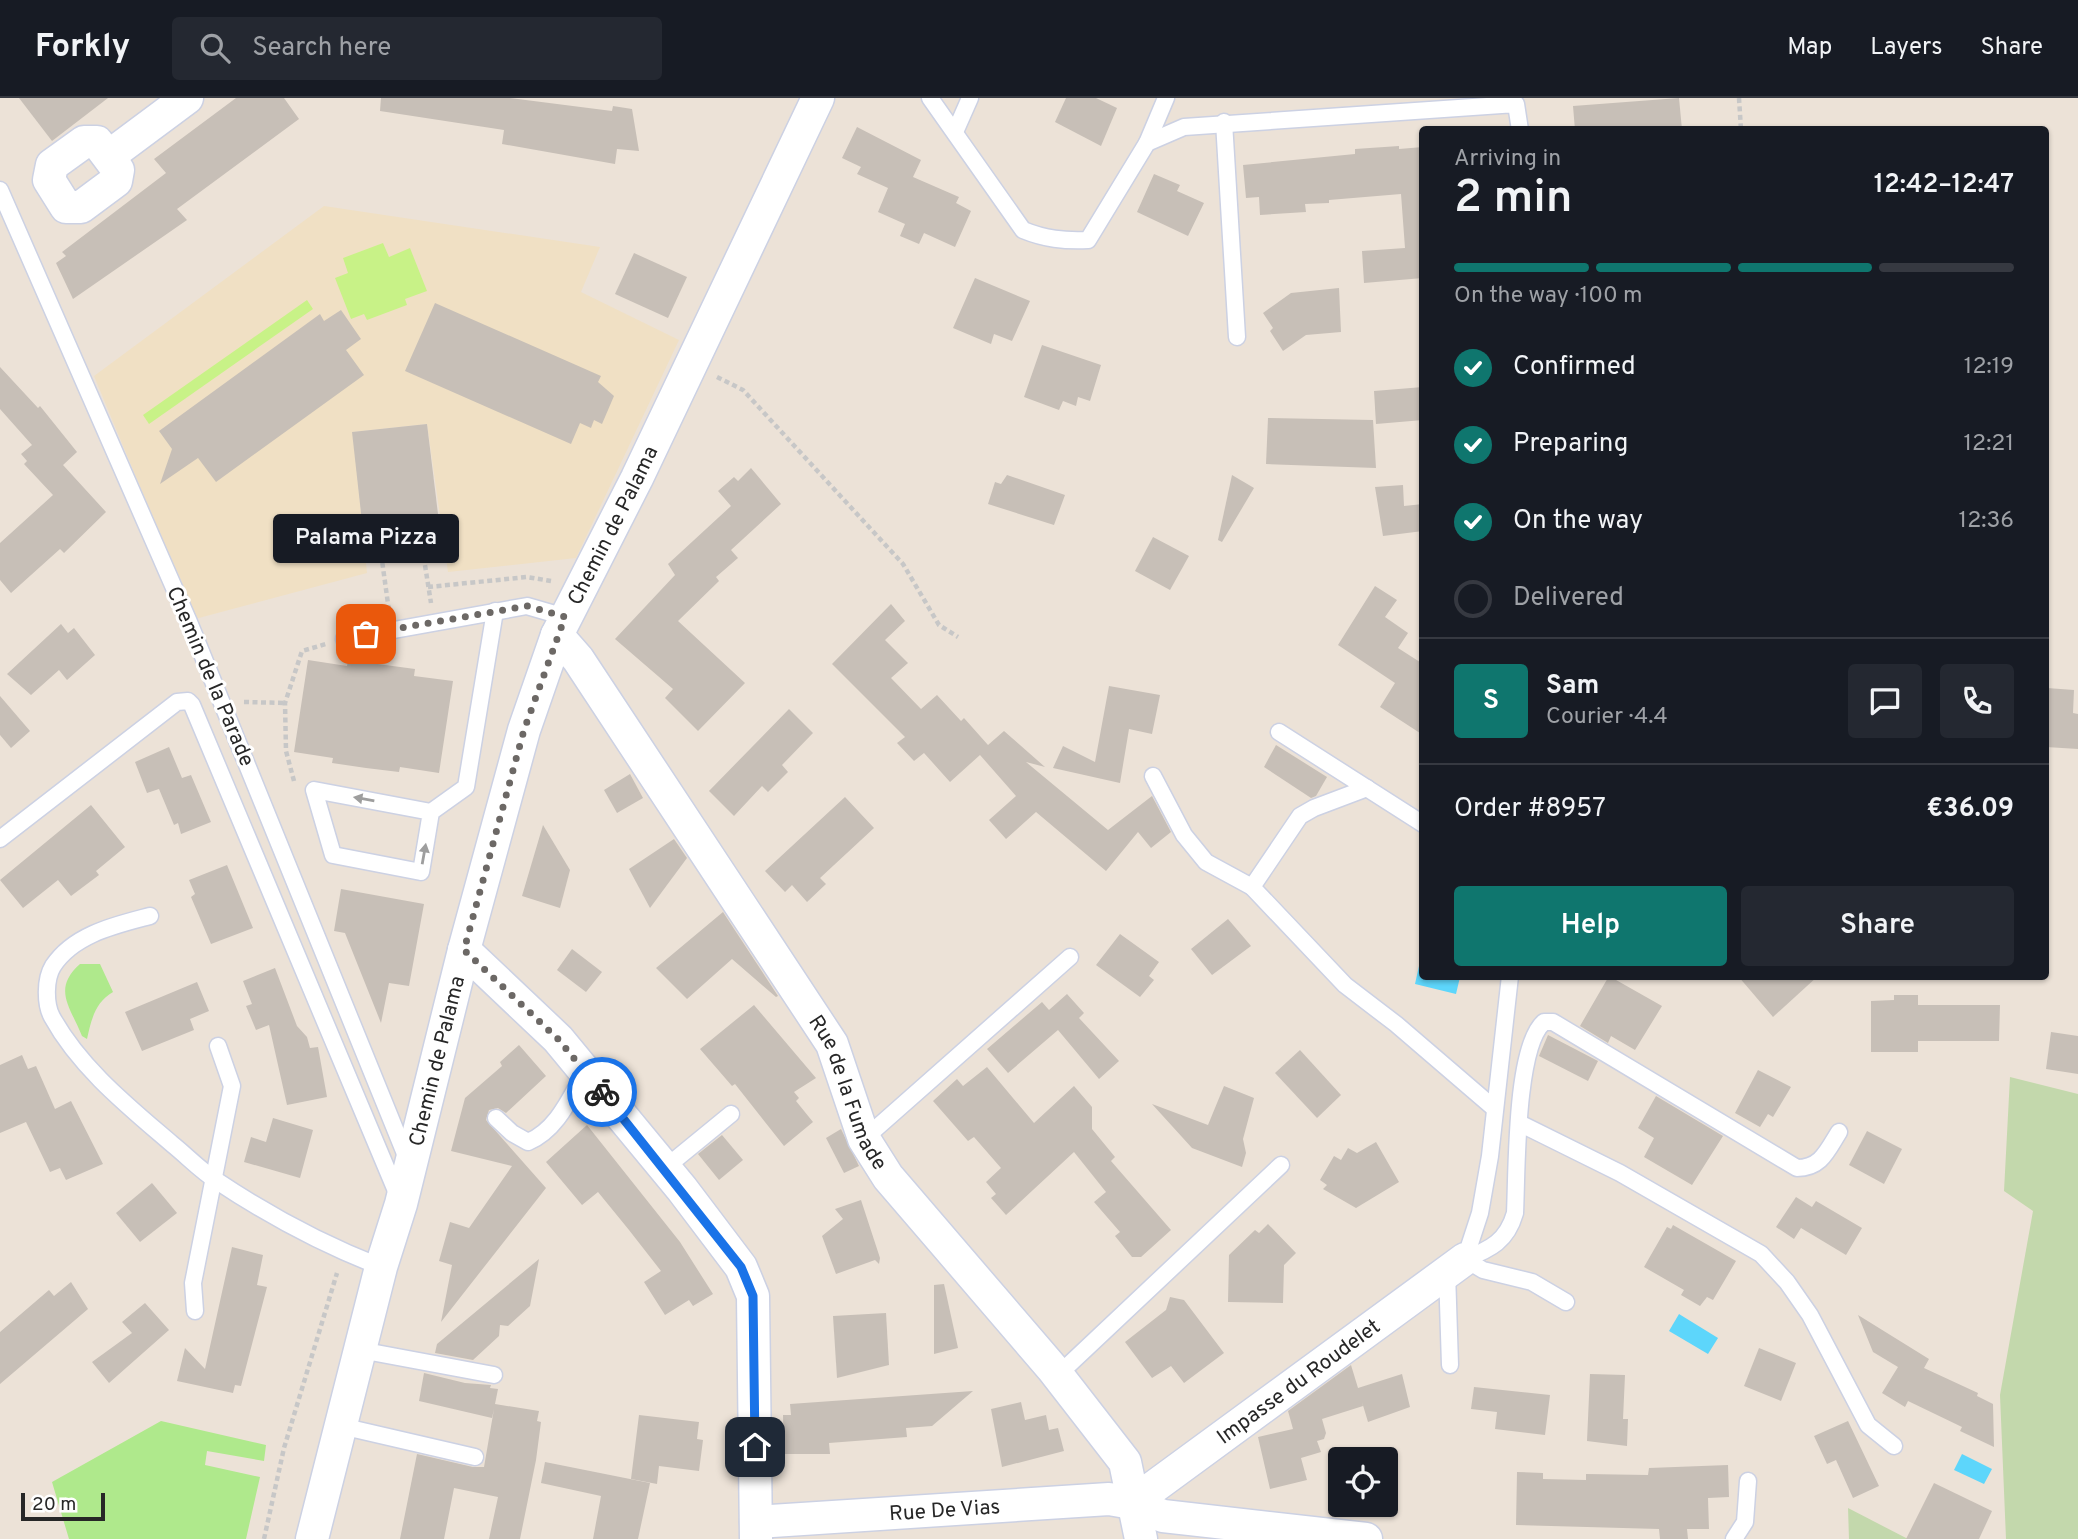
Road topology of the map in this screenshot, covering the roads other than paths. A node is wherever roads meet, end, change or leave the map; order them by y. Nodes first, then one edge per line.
1 (187, 98) edge
2 (818, 98) edge
3 (930, 98) edge
4 (970, 98) edge
5 (1166, 98) edge
6 (1516, 101) edge
7 (1224, 122) junction
8 (1519, 126) edge
9 (955, 132) junction
10 (1147, 143) junction
11 (109, 156) dead end
12 (0, 190) edge
13 (1237, 337) dead end
14 (495, 611) junction
15 (561, 626) junction
16 (344, 639) road end
17 (1279, 732) dead end
18 (1153, 776) dead end
19 (1367, 788) junction
20 (431, 812) junction
21 (1419, 821) edge
22 (0, 839) edge
23 (1252, 887) junction
24 (150, 916) dead end
25 (464, 950) junction
26 (1070, 957) dead end
27 (1510, 980) edge
28 (218, 1046) dead end
29 (585, 1072) junction
30 (1495, 1109) junction
31 (731, 1114) dead end
32 (496, 1118) dead end
33 (1519, 1123) junction
34 (1839, 1132) dead end
35 (864, 1139) junction
36 (1281, 1165) dead end
37 (411, 1166) junction
38 (665, 1168) junction
39 (214, 1180) junction
40 (401, 1204) junction
41 (1456, 1265) junction
42 (381, 1267) junction
43 (1566, 1302) dead end
44 (195, 1311) dead end
45 (360, 1350) junction
46 (1450, 1365) dead end
47 (494, 1375) dead end
48 (1058, 1375) junction
49 (341, 1426) junction
50 (1894, 1446) dead end
51 (475, 1457) dead end
52 (1748, 1481) dead end
53 (1132, 1503) junction
54 (756, 1531) edge
55 (312, 1539) edge
56 (1141, 1539) edge
57 (1366, 1539) edge
58 (1734, 1539) edge

1 - 11 street
2 - 15 street, Chemin de Palama
3 - 9 lane
4 - 9 lane
5 - 10 lane
6 - 7 lane
6 - 8 lane
7 - 10 lane
7 - 13 lane
9 - 10 lane
12 - 37 lane, Chemin de la Parade
14 - 15 lane
14 - 16 lane
14 - 20 lane
15 - 25 street, Chemin de Palama
15 - 35 street, Rue de la Fumade
17 - 19 lane
18 - 23 lane
19 - 21 lane
19 - 23 lane
20 -> 20 lane
22 - 40 lane
23 - 30 lane
24 - 39 lane
25 - 29 street
25 - 37 street, Chemin de Palama
26 - 35 lane
27 - 30 lane
28 - 39 lane
29 - 32 lane
29 - 38 street
30 - 41 lane
31 - 38 lane
33 - 34 lane
33 - 41 lane
33 - 50 lane
35 - 48 street, Rue de la Fumade
36 - 48 lane
37 - 40 street, Chemin de Palama
38 - 54 street
39 - 42 lane
39 - 44 lane
40 - 42 street, Chemin de Palama
41 - 43 lane
41 - 46 lane
41 - 53 street, Impasse du Roudelet
42 - 45 street, Chemin de Palama
45 - 47 lane
45 - 49 street, Chemin de Palama
48 - 53 street, Rue de la Fumade
49 - 51 lane
49 - 55 street, Chemin de Palama
52 - 58 lane
53 - 54 street, Rue De Vias
53 - 56 street, Rue de la Fumade
53 - 57 street, Rue De Vias

